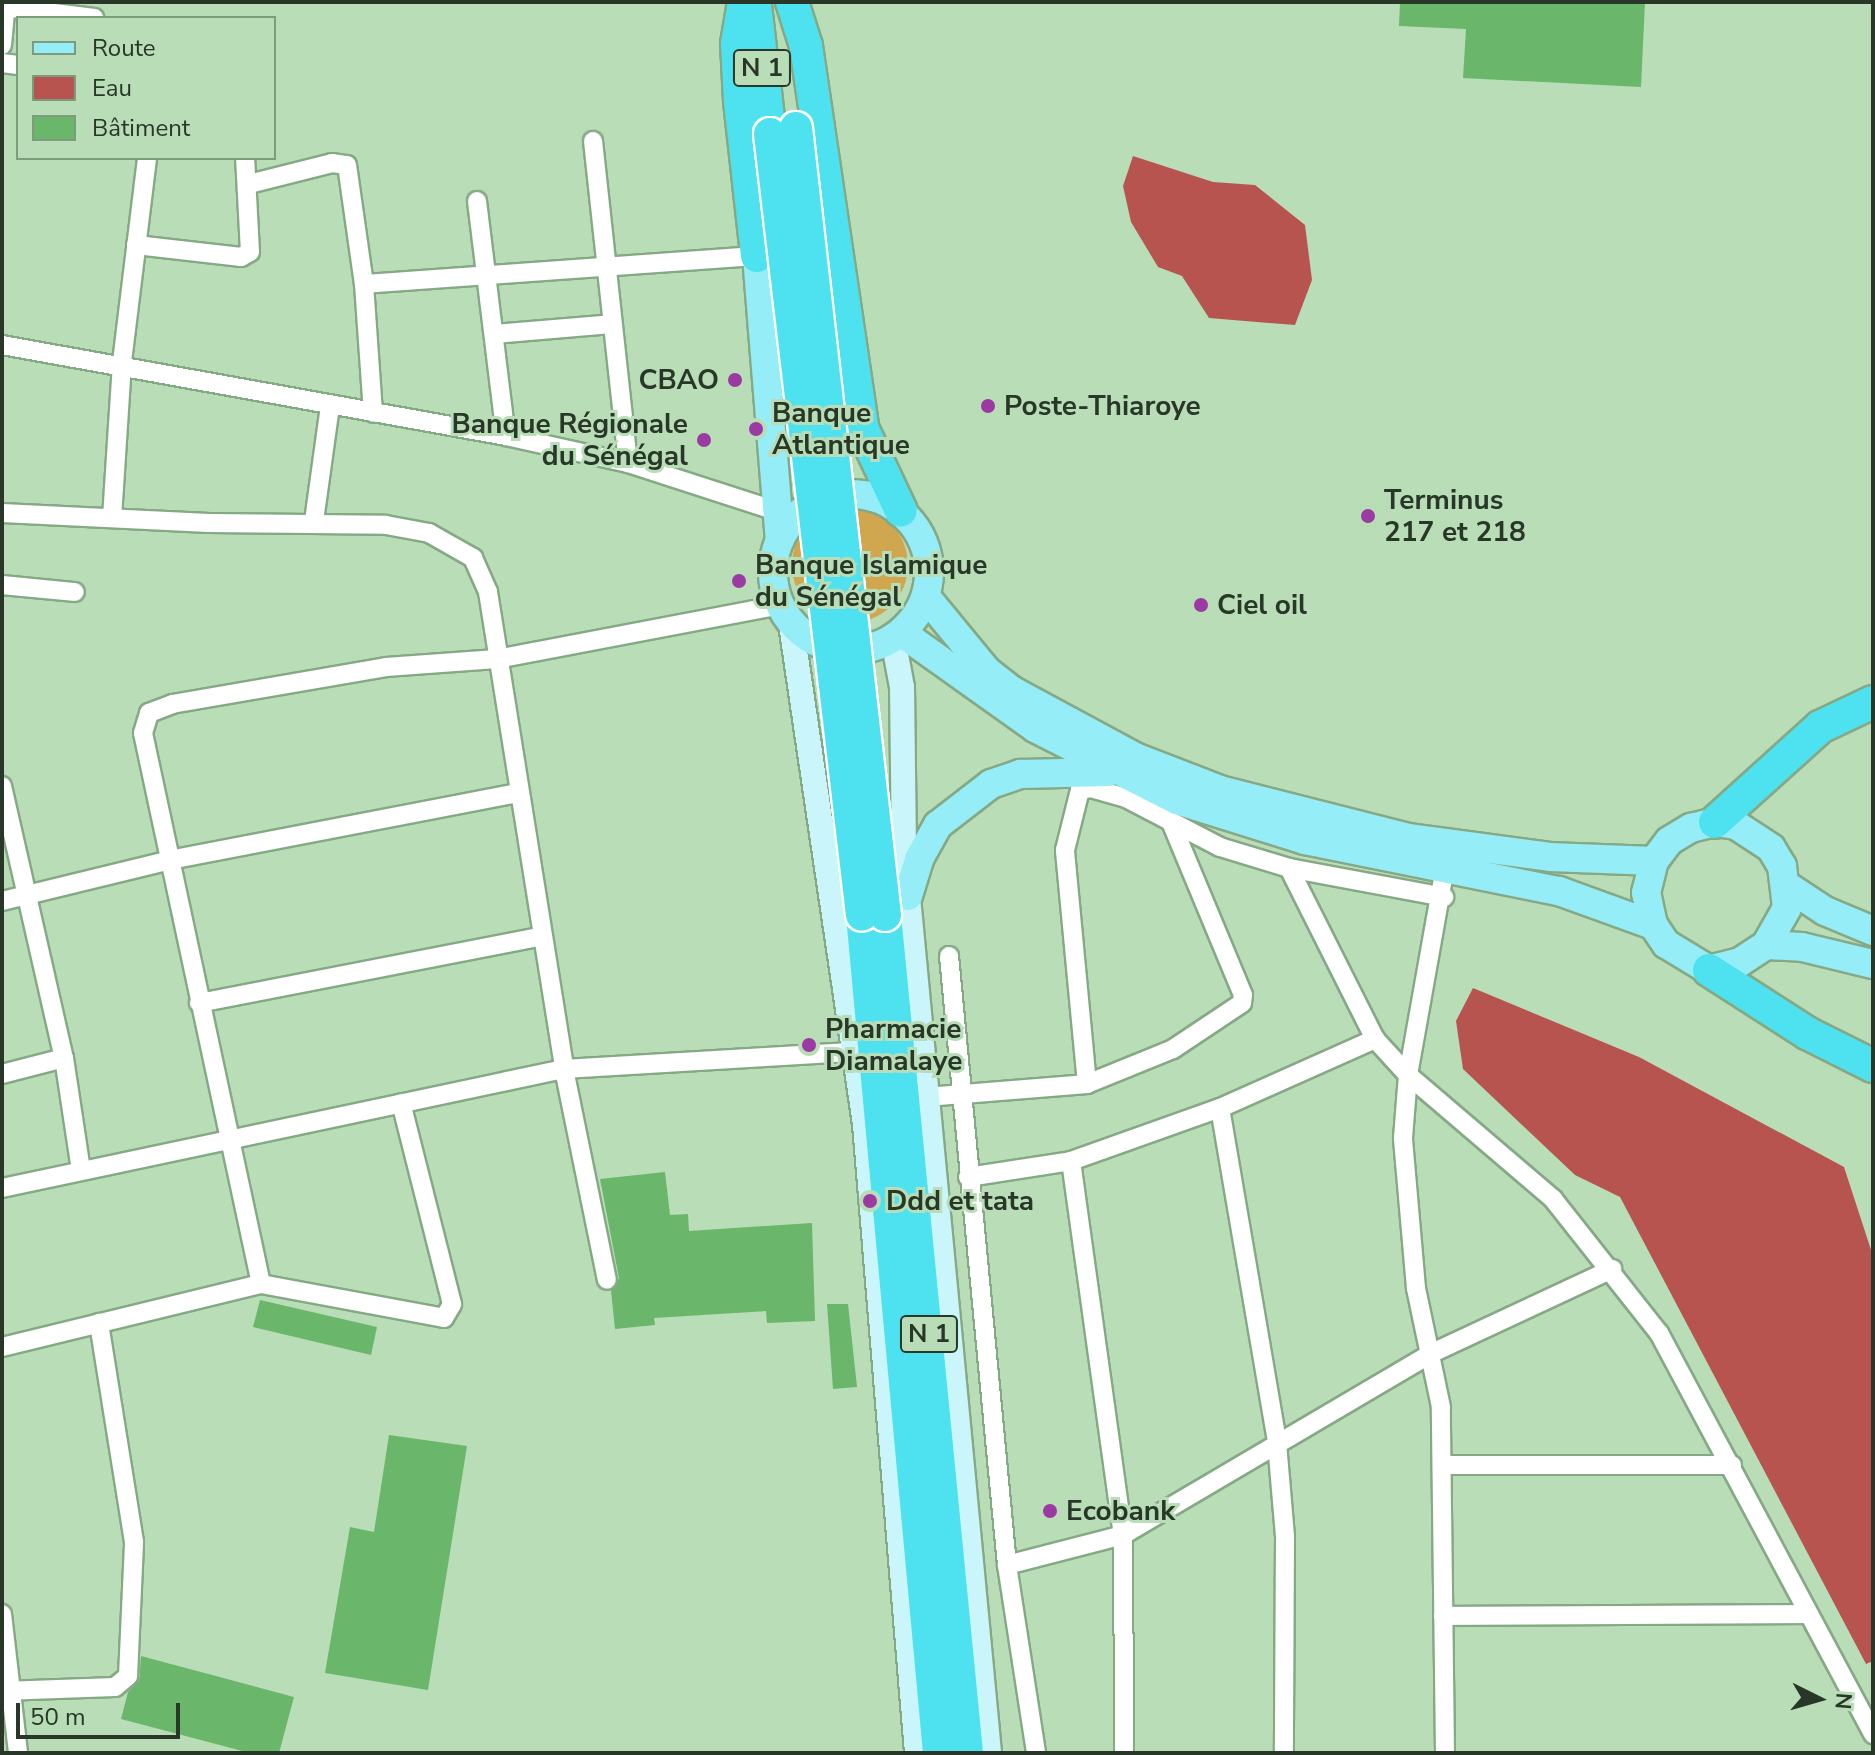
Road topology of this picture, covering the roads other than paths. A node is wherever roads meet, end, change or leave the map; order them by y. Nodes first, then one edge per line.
1 (744, 2) edge
2 (754, 2) edge
3 (781, 2) edge
4 (792, 2) edge
5 (6, 4) edge
6 (81, 16) edge
7 (2, 45) edge
8 (783, 131) junction
9 (593, 141) dead end
10 (147, 160) edge
11 (245, 160) edge
12 (249, 184) junction
13 (477, 201) dead end
14 (136, 245) junction
15 (757, 256) junction
16 (608, 268) junction
17 (487, 272) junction
18 (364, 284) junction
19 (612, 324) junction
20 (494, 334) junction
21 (2, 345) edge
22 (122, 362) junction
23 (330, 405) junction
24 (373, 413) junction
25 (506, 436) junction
26 (628, 463) junction
27 (901, 511) junction
28 (2, 513) edge
29 (112, 518) junction
30 (314, 521) junction
31 (783, 523) junction
32 (2, 585) edge
33 (75, 592) dead end
34 (926, 597) junction
35 (785, 614) junction
36 (897, 636) junction
37 (497, 659) junction
38 (1871, 697) edge
39 (1114, 772) junction
40 (2, 786) edge
41 (519, 793) junction
42 (1171, 822) junction
43 (1715, 822) junction
44 (170, 860) junction
45 (1654, 861) junction
46 (1289, 868) junction
47 (1445, 868) junction
48 (1787, 886) junction
49 (30, 895) junction
50 (1444, 897) junction
51 (2, 901) edge
52 (885, 909) junction
53 (1653, 925) junction
54 (1873, 931) edge
55 (543, 936) junction
56 (1766, 945) junction
57 (949, 956) dead end
58 (1873, 964) edge
59 (1709, 970) junction
60 (199, 1003) junction
61 (1375, 1039) junction
62 (886, 1048) junction
63 (64, 1058) junction
64 (1873, 1066) edge
65 (564, 1069) junction
66 (2, 1074) edge
67 (1408, 1075) junction
68 (1087, 1084) junction
69 (926, 1097) junction
70 (961, 1098) junction
71 (401, 1103) junction
72 (1220, 1108) junction
73 (230, 1138) junction
74 (1071, 1161) junction
75 (81, 1170) junction
76 (968, 1177) junction
77 (2, 1188) edge
78 (1612, 1269) junction
79 (607, 1280) dead end
80 (261, 1284) junction
81 (99, 1323) junction
82 (2, 1347) edge
83 (1432, 1353) junction
84 (1277, 1443) junction
85 (1443, 1465) junction
86 (1732, 1465) junction
87 (1123, 1535) junction
88 (1007, 1565) junction
89 (2, 1614) edge
90 (1805, 1614) junction
91 (1443, 1616) junction
92 (7, 1690) edge
93 (1873, 1734) edge
94 (18, 1753) edge
95 (917, 1753) edge
96 (939, 1753) edge
97 (967, 1753) edge
98 (989, 1753) edge
99 (1036, 1753) edge
100 (1124, 1753) edge
101 (1284, 1753) edge
102 (1445, 1753) edge

1 - 15 highway
2 - 8 highway, N 1
3 - 8 highway, N 1
4 - 27 highway
5 - 6 street
5 - 7 street
8 - 52 highway, N 1, bridge
9 - 16 street
10 - 14 street
11 - 12 street
12 - 14 street
12 - 18 street
13 - 17 street
14 - 22 street
15 - 16 street
15 - 31 main road
16 - 17 street
16 - 19 street
17 - 18 street
17 - 20 street
18 - 24 street
19 - 20 street
19 - 26 street
20 - 25 street
21 - 22 street
22 - 23 street
22 - 29 street
23 - 24 street
23 - 30 street
24 - 25 street
25 - 26 street
26 - 31 street
27 - 31 main road
27 - 34 main road
28 - 29 street
29 - 30 street
30 - 37 street
31 - 35 main road
32 - 33 street
34 - 36 main road
34 - 45 main road
35 - 36 main road
35 - 37 street
35 - 62 street
36 - 39 main road
36 - 52 street
37 - 41 street
37 - 44 street
38 - 43 highway
39 - 47 main road
39 - 52 main road
40 - 49 street
41 - 44 street
41 - 55 street
42 - 46 street
42 - 68 street
42 - 68 street
43 - 45 main road
43 - 48 main road
44 - 49 street
44 - 60 street
45 - 53 main road
46 - 50 street
46 - 61 street
47 - 50 street
47 - 53 main road
48 - 54 main road
48 - 56 main road
49 - 51 street
49 - 63 street
50 - 67 street
52 - 62 highway, N 1
53 - 59 main road
55 - 60 street
55 - 65 street
56 - 58 main road
56 - 59 main road
57 - 70 street
59 - 64 highway
60 - 73 street
61 - 67 street
61 - 72 street
62 - 65 street
62 - 69 street
62 - 95 street
62 - 96 highway, N 1
62 - 97 highway, N 1
63 - 66 street
63 - 75 street
65 - 71 street
65 - 79 street
67 - 78 street
67 - 83 street
68 - 70 street
69 - 70 street
69 - 98 street
70 - 76 street
71 - 73 street
71 - 80 street
72 - 74 street
72 - 84 street
73 - 75 street
73 - 80 street
74 - 76 street
74 - 87 street
75 - 77 street
76 - 88 street
78 - 83 street
78 - 86 street
80 - 81 street
81 - 82 street
81 - 92 street
83 - 84 street
83 - 85 street
84 - 87 street
84 - 101 street
85 - 86 street
85 - 91 street
86 - 90 street
87 - 88 street
87 - 100 street
88 - 99 street
89 - 92 street
90 - 91 street
90 - 93 street
91 - 102 street
92 - 94 street

